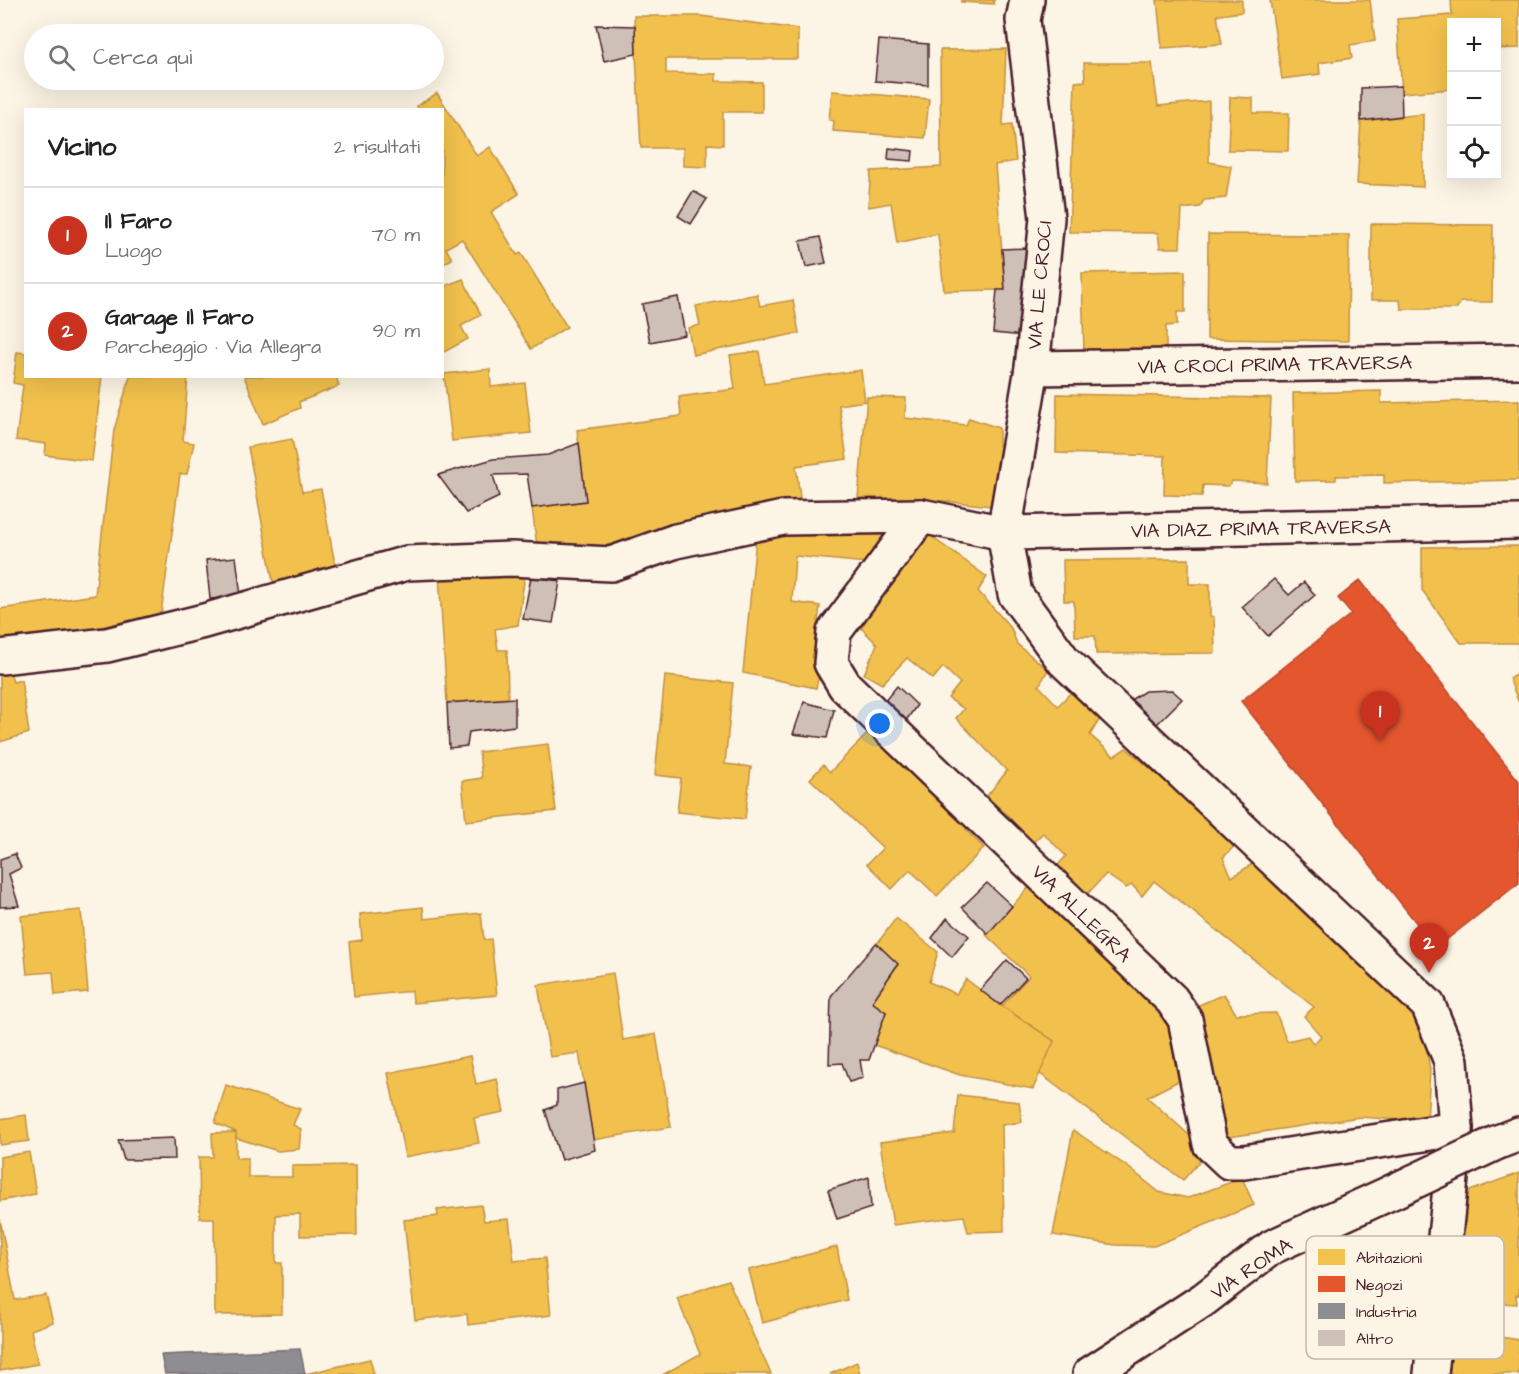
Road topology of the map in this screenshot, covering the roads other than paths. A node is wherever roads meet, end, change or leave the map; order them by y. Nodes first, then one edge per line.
1 (1028, 0) edge
2 (1519, 361) edge
3 (1032, 368) junction
4 (921, 516) junction
5 (1519, 522) edge
6 (1004, 533) junction
7 (0, 657) edge
8 (1456, 1129) junction
9 (1509, 1138) edge
10 (1445, 1236) edge
11 (1433, 1359) edge
12 (1090, 1374) edge
13 (1431, 1374) edge

1 - 3 street, VIA LE CROCI
2 - 3 street, VIA CROCI PRIMA TRAVERSA
3 - 6 street, VIA LE CROCI
4 - 6 street, VIA DIAZ PRIMA TRAVERSA
4 - 7 street, VIA DIAZ PRIMA TRAVERSA
4 - 8 street, VIA ALLEGRA
5 - 6 street, VIA DIAZ PRIMA TRAVERSA
6 - 8 street
8 - 10 street
9 - 12 street, VIA ROMA, bridge
11 - 13 street

